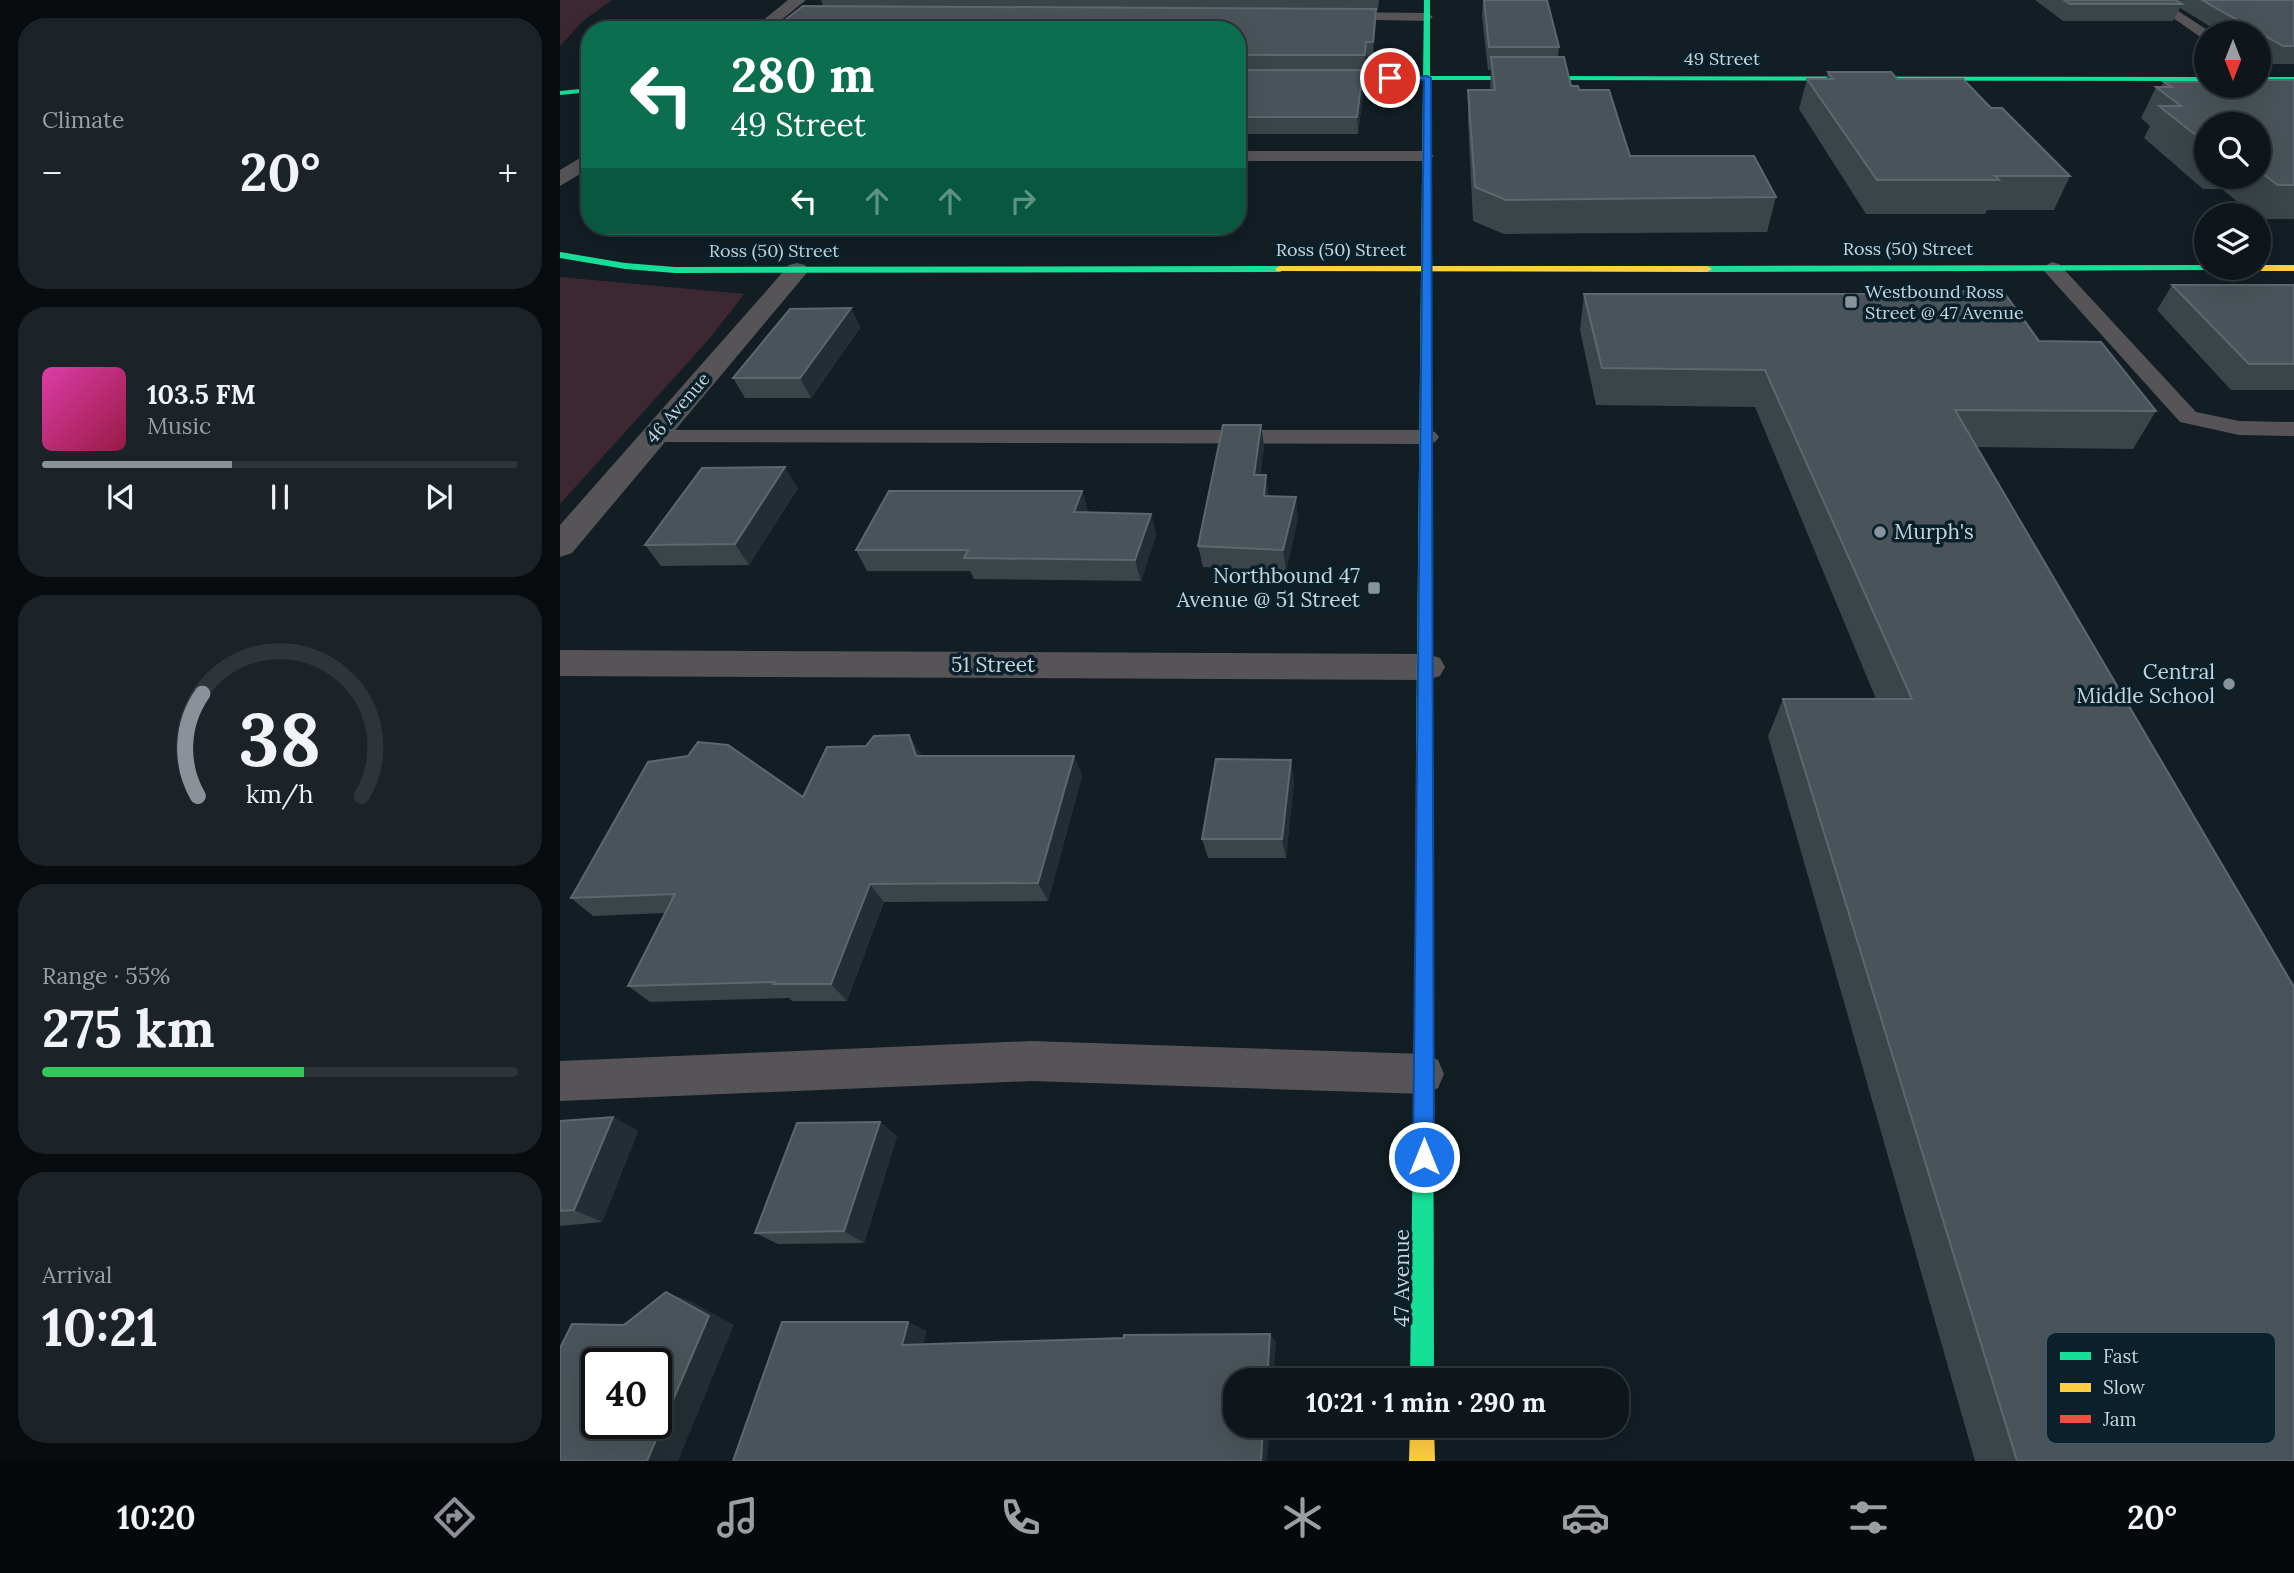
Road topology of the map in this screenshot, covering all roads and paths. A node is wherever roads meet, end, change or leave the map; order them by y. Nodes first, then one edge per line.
1 (798, 0) edge
2 (2153, 0) edge
3 (1427, 8) edge
4 (777, 15) junction
5 (805, 15) edge
6 (1315, 16) edge
7 (770, 21) edge
8 (2194, 27) edge
9 (1246, 78) edge
10 (1427, 78) junction
11 (2194, 79) edge
12 (2272, 79) edge
13 (2294, 79) edge
14 (581, 91) edge
15 (560, 93) edge
16 (1246, 156) edge
17 (1426, 156) junction
18 (581, 165) edge
19 (560, 180) edge
20 (560, 254) edge
21 (2052, 268) junction
22 (2194, 268) edge
23 (2271, 268) edge
24 (2294, 268) edge
25 (1428, 269) junction
26 (797, 270) junction
27 (2294, 429) edge
28 (653, 437) junction
29 (1427, 437) junction
30 (560, 546) edge
31 (560, 663) edge
32 (1427, 667) junction
33 (1424, 1074) junction
34 (560, 1081) edge
35 (1422, 1368) edge
36 (1422, 1438) edge
37 (1422, 1461) edge

1 - 4 street
2 - 8 lane
3 - 6 lane
3 - 10 main road, 47 Avenue
4 - 5 lane
4 - 7 street
9 - 10 main road, 49 Street
10 - 11 main road, 49 Street
10 - 17 main road, 47 Avenue
12 - 13 main road
14 - 15 main road
16 - 17 lane
17 - 25 main road, 47 Avenue
18 - 19 street
20 - 26 main road, Ross (50) Street
21 - 22 main road, Ross (50) Street
21 - 25 main road, Ross (50) Street
21 - 27 lane
23 - 24 main road
25 - 26 main road, Ross (50) Street
25 - 29 main road, 47 Avenue
26 - 28 street, 46 Avenue
28 - 29 lane
28 - 30 street, 46 Avenue
29 - 32 main road, 47 Avenue
31 - 32 street, 51 Street
32 - 33 main road, 47 Avenue
33 - 34 lane
33 - 35 main road, 47 Avenue
36 - 37 main road

